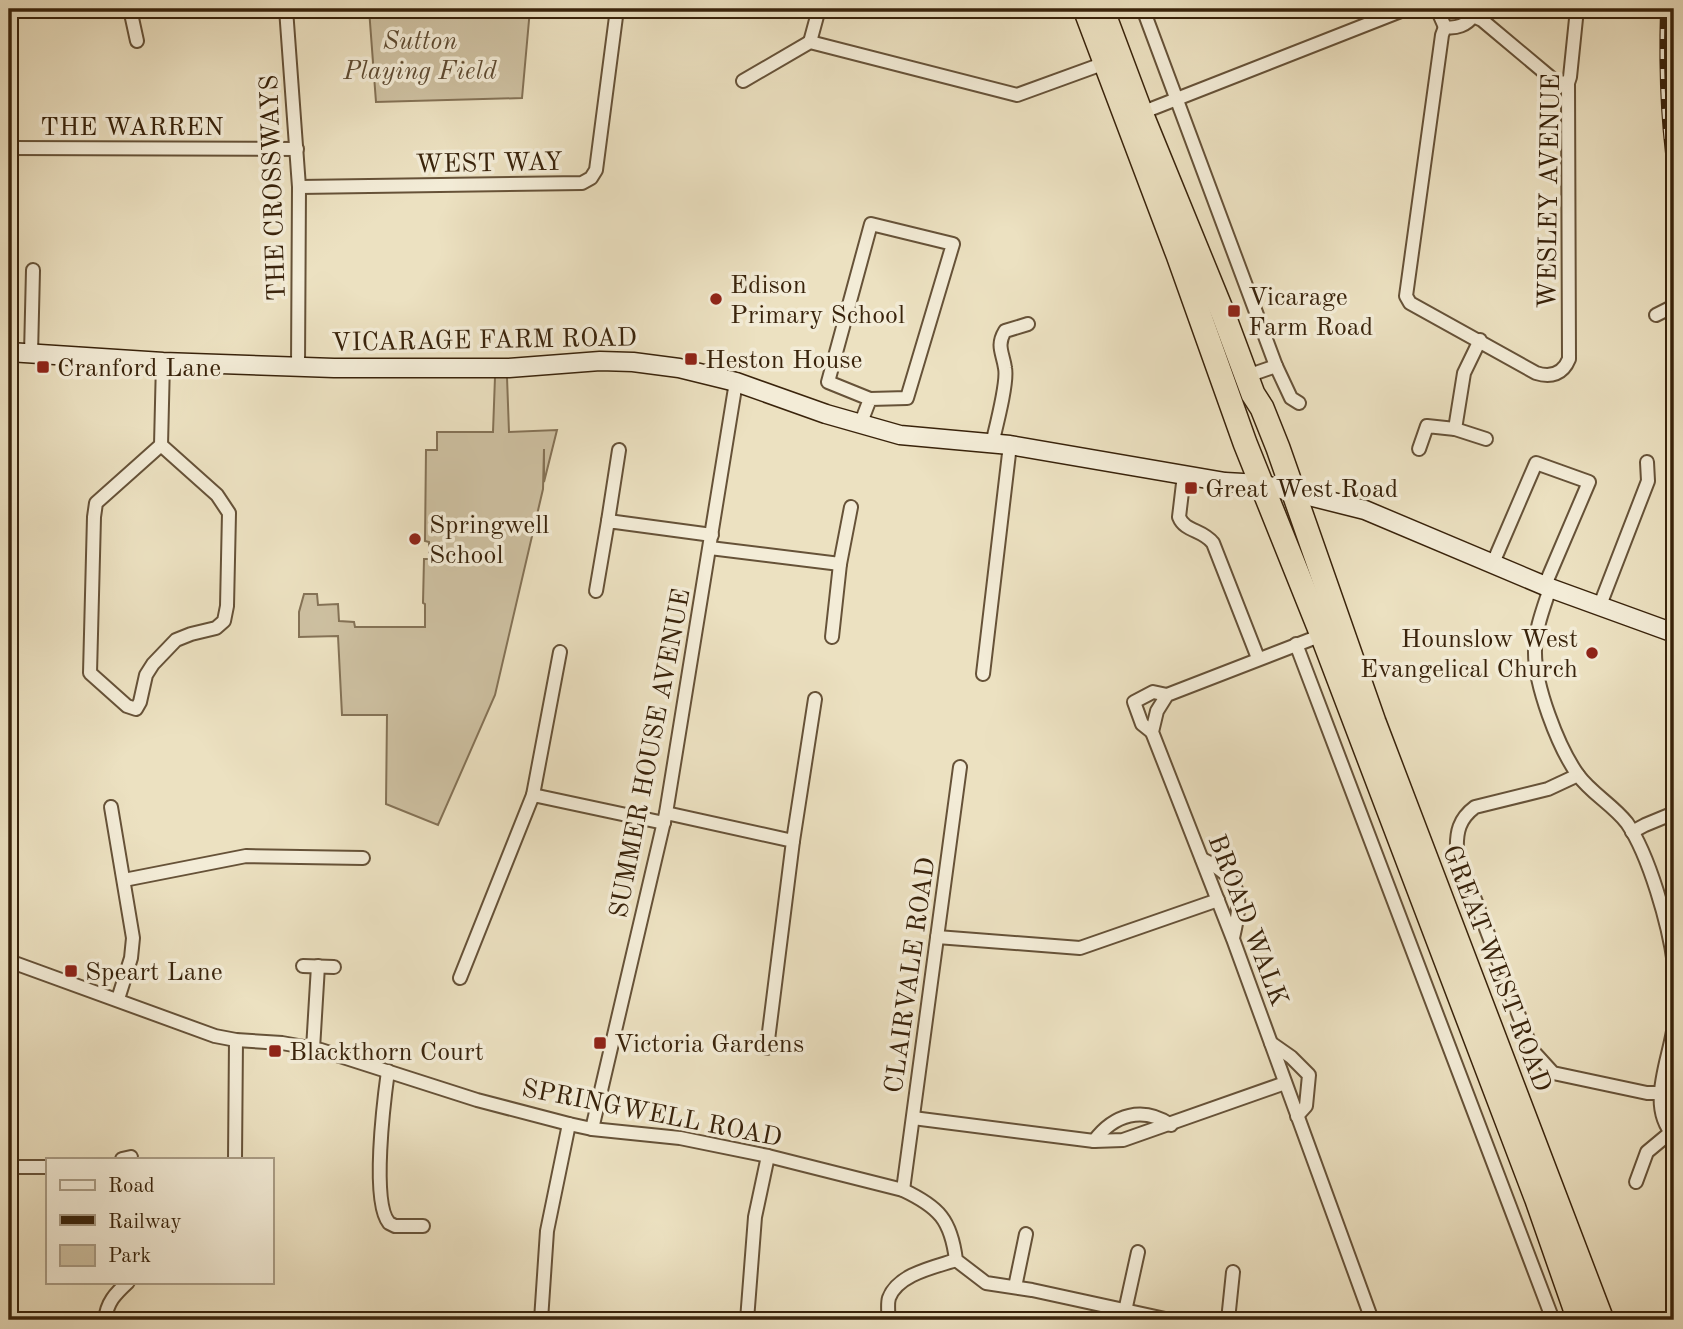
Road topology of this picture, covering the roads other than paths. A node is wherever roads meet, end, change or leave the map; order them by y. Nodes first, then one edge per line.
1 (121, 9) edge
2 (130, 9) edge
3 (286, 9) edge
4 (617, 9) edge
5 (818, 9) edge
6 (1085, 9) edge
7 (1102, 9) edge
8 (1143, 9) edge
9 (1406, 9) edge
10 (1437, 9) edge
11 (1577, 9) edge
12 (9, 10) edge
13 (1472, 12) edge
14 (1445, 27) junction
15 (137, 41) dead end
16 (810, 41) junction
17 (1105, 63) junction
18 (743, 81) dead end
19 (1568, 83) junction
20 (1178, 99) junction
21 (1141, 113) junction
22 (9, 148) edge
23 (297, 149) junction
24 (299, 187) junction
25 (33, 270) dead end
26 (1674, 306) edge
27 (1656, 315) dead end
28 (1028, 324) dead end
29 (1480, 340) junction
30 (9, 352) edge
31 (31, 354) junction
32 (163, 362) junction
33 (1276, 366) junction
34 (298, 367) junction
35 (736, 382) junction
36 (1250, 385) junction
37 (870, 398) junction
38 (1299, 403) dead end
39 (860, 425) junction
40 (1455, 429) junction
41 (1486, 439) dead end
42 (161, 445) junction
43 (1001, 445) junction
44 (1419, 449) dead end
45 (619, 450) dead end
46 (1647, 463) dead end
47 (1184, 475) junction
48 (1261, 484) junction
49 (1294, 492) junction
50 (851, 507) dead end
51 (608, 521) junction
52 (711, 542) junction
53 (1493, 563) junction
54 (840, 564) junction
55 (1548, 587) junction
56 (596, 591) dead end
57 (1600, 605) junction
58 (1674, 633) edge
59 (1322, 635) junction
60 (832, 637) dead end
61 (1296, 644) junction
62 (560, 652) dead end
63 (1258, 658) junction
64 (983, 674) dead end
65 (1167, 695) junction
66 (815, 699) dead end
67 (1152, 732) junction
68 (960, 766) dead end
69 (1578, 775) junction
70 (533, 795) junction
71 (111, 807) dead end
72 (1674, 813) edge
73 (665, 818) junction
74 (1632, 832) junction
75 (793, 841) junction
76 (363, 858) dead end
77 (1202, 859) junction
78 (124, 880) junction
79 (1218, 900) junction
80 (1671, 931) edge
81 (937, 937) junction
82 (1233, 939) junction
83 (9, 961) edge
84 (1674, 964) edge
85 (303, 966) dead end
86 (318, 966) junction
87 (334, 967) dead end
88 (460, 978) dead end
89 (118, 999) junction
90 (1674, 1026) edge
91 (236, 1041) junction
92 (1271, 1042) junction
93 (766, 1048) dead end
94 (313, 1049) junction
95 (388, 1071) junction
96 (1285, 1083) junction
97 (1660, 1093) junction
98 (1297, 1116) junction
99 (913, 1118) junction
100 (569, 1124) junction
101 (1171, 1125) junction
102 (592, 1129) junction
103 (1672, 1134) edge
104 (1094, 1141) junction
105 (768, 1156) junction
106 (235, 1158) edge
107 (9, 1167) edge
108 (46, 1167) edge
109 (1636, 1182) dead end
110 (903, 1190) junction
111 (423, 1226) dead end
112 (1026, 1234) dead end
113 (1138, 1252) dead end
114 (956, 1260) junction
115 (1233, 1272) dead end
116 (126, 1284) edge
117 (1015, 1287) junction
118 (1125, 1311) junction
119 (105, 1320) edge
120 (541, 1320) edge
121 (747, 1320) edge
122 (888, 1320) edge
123 (1170, 1320) edge
124 (1228, 1320) edge
125 (1372, 1320) edge
126 (1553, 1320) edge
127 (1579, 1320) edge
128 (1602, 1320) edge

1 - 12 street
2 - 15 street
3 - 23 street, THE CROSSWAYS
4 - 24 street, WEST WAY
5 - 16 street
6 - 17 highway, GREAT WEST ROAD
7 - 21 highway, GREAT WEST ROAD
8 - 20 street
9 - 20 street
10 - 14 street
11 - 19 street, WESLEY AVENUE
13 - 14 street
13 - 19 street
14 - 29 street
16 - 17 street
16 - 18 street
17 - 48 highway, GREAT WEST ROAD
19 - 29 street, WESLEY AVENUE
20 - 21 street
20 - 33 street
21 - 36 highway, GREAT WEST ROAD
22 - 23 street, THE WARREN
23 - 24 street, THE CROSSWAYS
24 - 34 street, THE CROSSWAYS
25 - 31 street
26 - 27 street
28 - 43 street
29 - 40 street
30 - 31 street, VICARAGE FARM ROAD
31 - 32 street, VICARAGE FARM ROAD
32 - 34 street, VICARAGE FARM ROAD
32 - 42 street
33 - 36 street
33 - 38 street
34 - 35 street, VICARAGE FARM ROAD
35 - 39 street, VICARAGE FARM ROAD
35 - 52 street, SUMMER HOUSE AVENUE
36 - 48 highway
36 - 49 highway, GREAT WEST ROAD
37 - 37 street
37 - 39 street
39 - 43 street, VICARAGE FARM ROAD
40 - 41 street
40 - 44 street
42 - 42 street
43 - 47 street, VICARAGE FARM ROAD
43 - 64 street
45 - 51 street
46 - 57 street
47 - 48 street, VICARAGE FARM ROAD
47 - 63 street
48 - 49 street, VICARAGE FARM ROAD
48 - 59 highway, GREAT WEST ROAD
49 - 53 street, VICARAGE FARM ROAD
49 - 128 highway, GREAT WEST ROAD
50 - 54 street
51 - 52 street
51 - 56 street
52 - 54 street
52 - 73 street, SUMMER HOUSE AVENUE
53 - 55 street, VICARAGE FARM ROAD
53 - 55 street
54 - 60 street
55 - 57 street, VICARAGE FARM ROAD
55 - 69 street
57 - 58 street, VICARAGE FARM ROAD
59 - 61 street
59 - 127 highway, GREAT WEST ROAD
61 - 63 street
61 - 126 street
62 - 70 street
63 - 65 street
65 - 67 street
65 - 67 street, BROAD WALK
66 - 75 street
67 - 77 street, BROAD WALK
68 - 81 street, CLAIRVALE ROAD
69 - 74 street
69 - 97 street
70 - 73 street
70 - 88 street
71 - 78 street
72 - 74 street
73 - 75 street
73 - 102 street, SUMMER HOUSE AVENUE
74 - 80 street
75 - 93 street
76 - 78 street
77 - 79 street, BROAD WALK
77 - 82 street
78 - 89 street
79 - 81 street
79 - 82 street, BROAD WALK
80 - 84 street
81 - 99 street, CLAIRVALE ROAD
82 - 92 street, BROAD WALK
83 - 89 street, SPRINGWELL ROAD
85 - 86 street
86 - 87 street
86 - 94 street
89 - 91 street, SPRINGWELL ROAD
90 - 97 street
91 - 94 street, SPRINGWELL ROAD
91 - 106 street
92 - 96 street, BROAD WALK
92 - 98 street
94 - 95 street, SPRINGWELL ROAD
95 - 100 street, SPRINGWELL ROAD
95 - 111 street
96 - 98 street, BROAD WALK
96 - 101 street
97 - 103 street
98 - 125 street, BROAD WALK
99 - 104 street
99 - 110 street, CLAIRVALE ROAD
100 - 102 street, SPRINGWELL ROAD
100 - 120 street
101 - 104 street
101 - 104 street
102 - 105 street, SPRINGWELL ROAD
103 - 109 street
105 - 110 street, SPRINGWELL ROAD
105 - 121 street
107 - 108 street
110 - 114 street, SPRINGWELL ROAD
112 - 117 street
113 - 118 street
114 - 117 street
114 - 122 street
115 - 124 street
116 - 119 street
117 - 118 street
118 - 123 street

